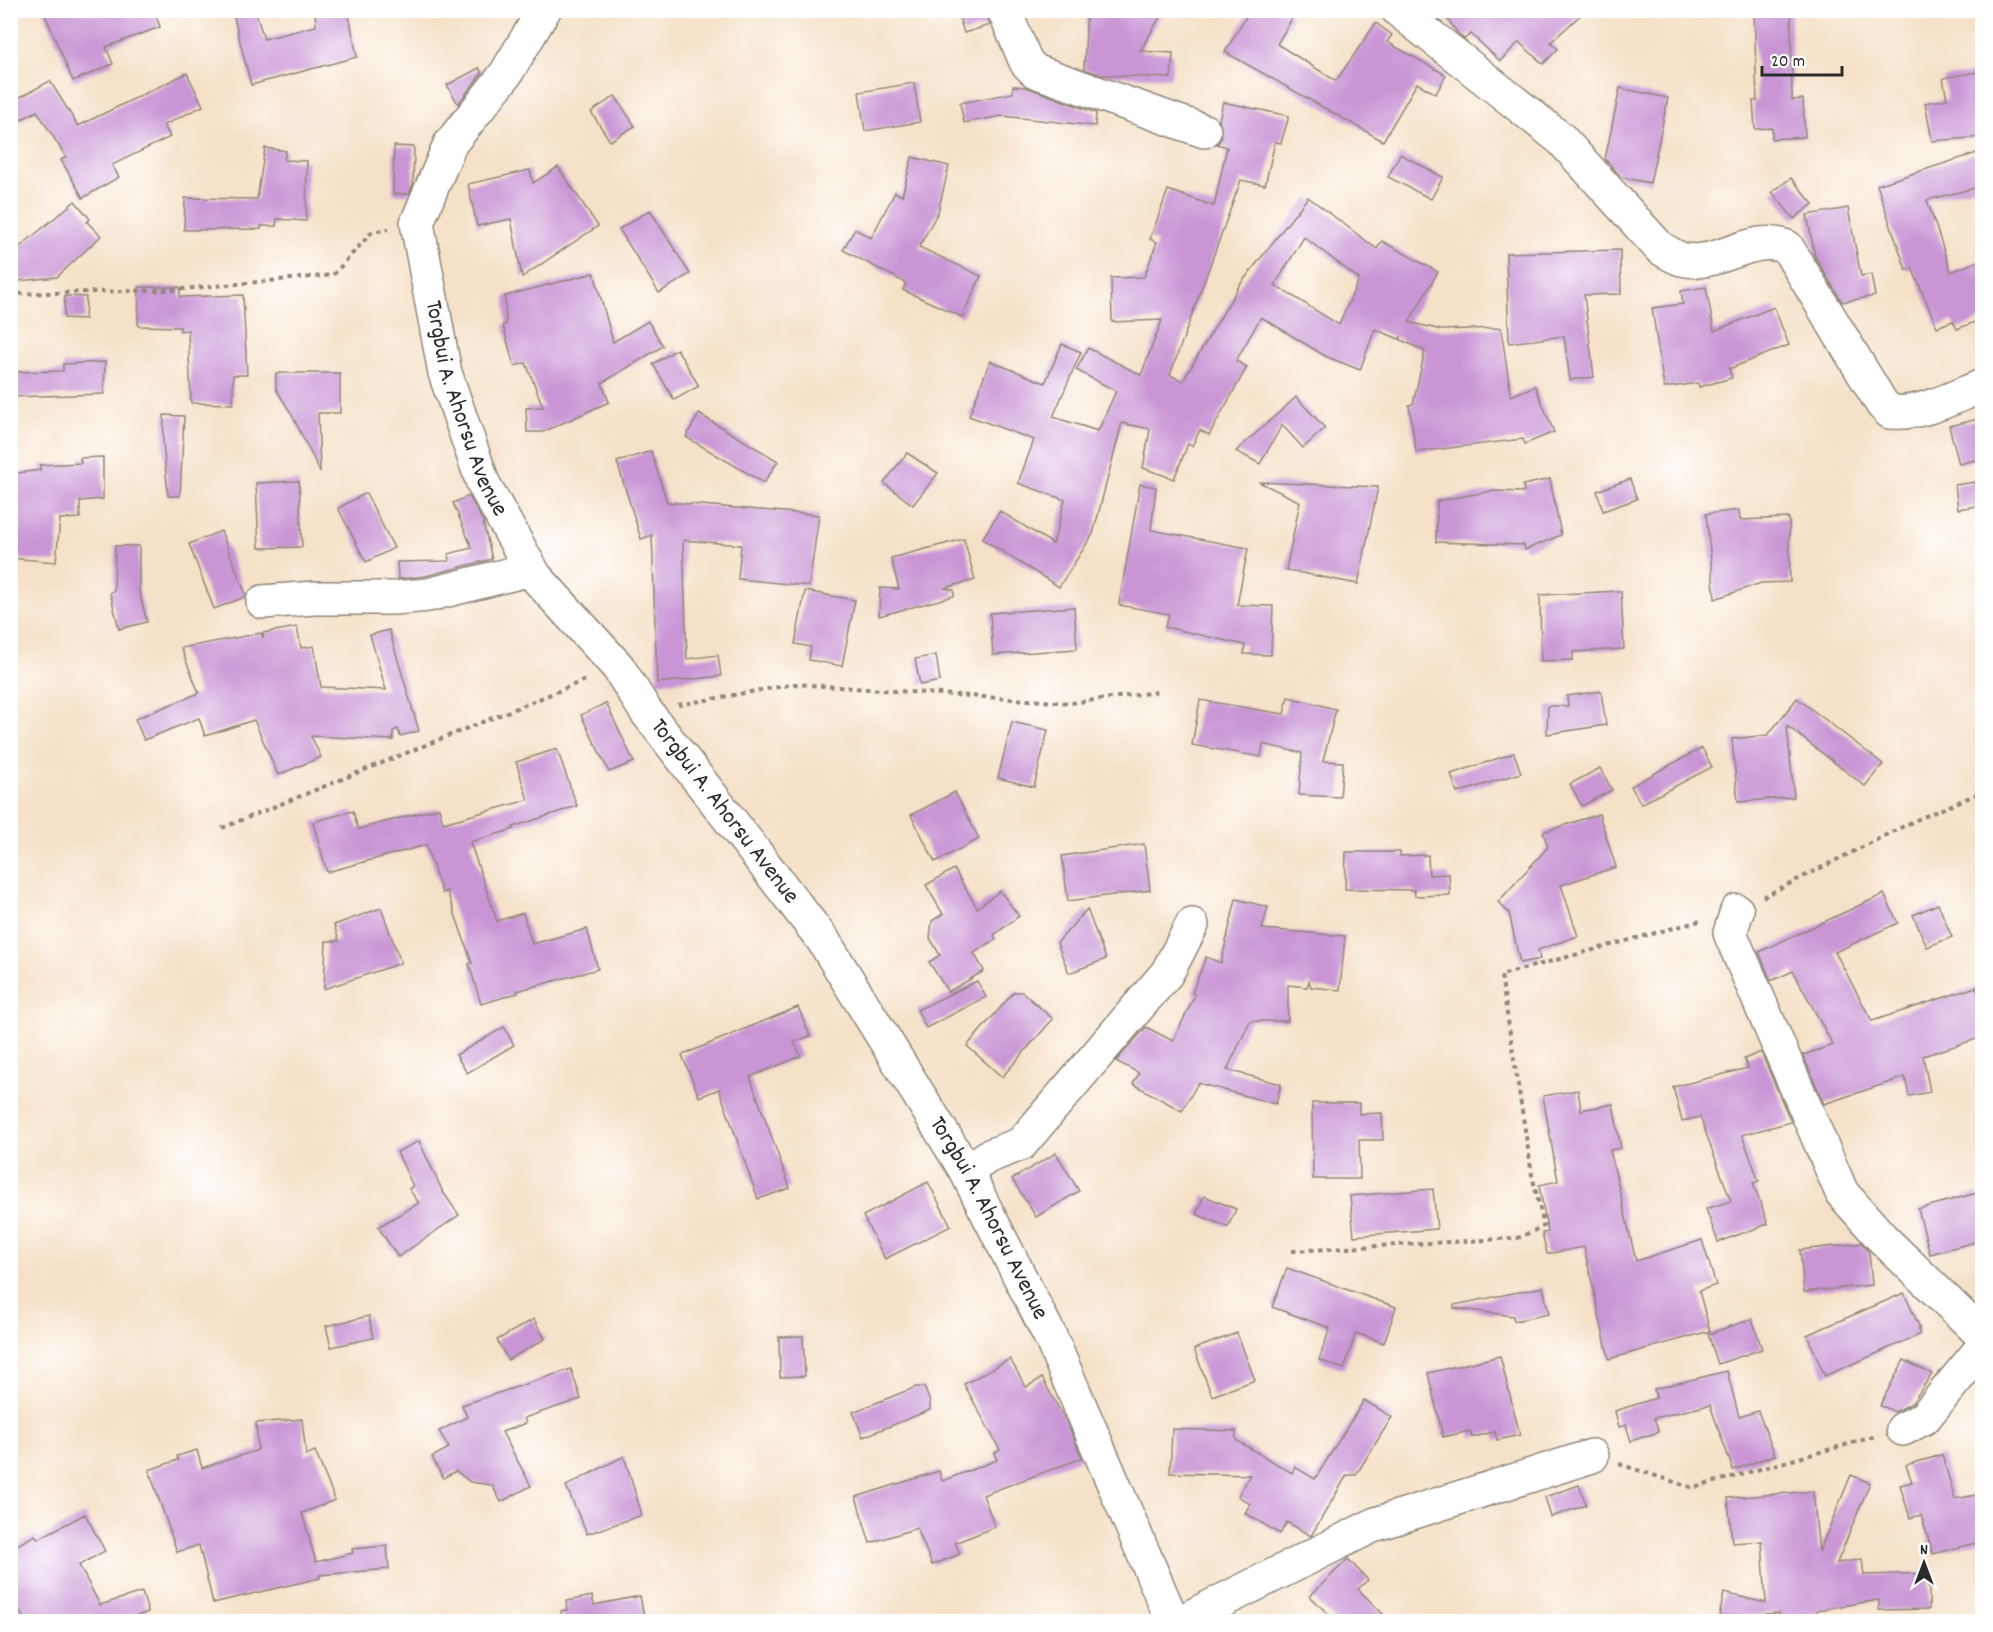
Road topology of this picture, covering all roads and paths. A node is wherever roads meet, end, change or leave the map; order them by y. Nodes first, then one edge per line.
1 (544, 10) edge
2 (1004, 10) edge
3 (1398, 10) edge
4 (1204, 131) dead end
5 (417, 223) junction
6 (10, 294) edge
7 (1983, 386) edge
8 (531, 569) junction
9 (263, 602) dead end
10 (618, 667) junction
11 (1157, 692) dead end
12 (645, 710) junction
13 (1983, 792) edge
14 (222, 828) dead end
15 (1737, 911) junction
16 (1191, 925) dead end
17 (966, 1171) junction
18 (1292, 1251) dead end
19 (1983, 1335) edge
20 (1983, 1348) edge
21 (1904, 1429) joint
22 (1592, 1456) joint
23 (1173, 1622) edge
24 (1180, 1622) edge

1 - 5 street
2 - 4 street
3 - 7 street
5 - 6 path
5 - 8 street, Torgbui A. Ahorsu Avenue
8 - 9 street
8 - 10 street, Torgbui A. Ahorsu Avenue
10 - 12 street, Torgbui A. Ahorsu Avenue
10 - 14 path
11 - 12 path
12 - 17 street, Torgbui A. Ahorsu Avenue
13 - 15 path
15 - 18 path
15 - 19 street
16 - 17 street
17 - 23 street, Torgbui A. Ahorsu Avenue
20 - 21 street
21 - 22 path
22 - 24 street

